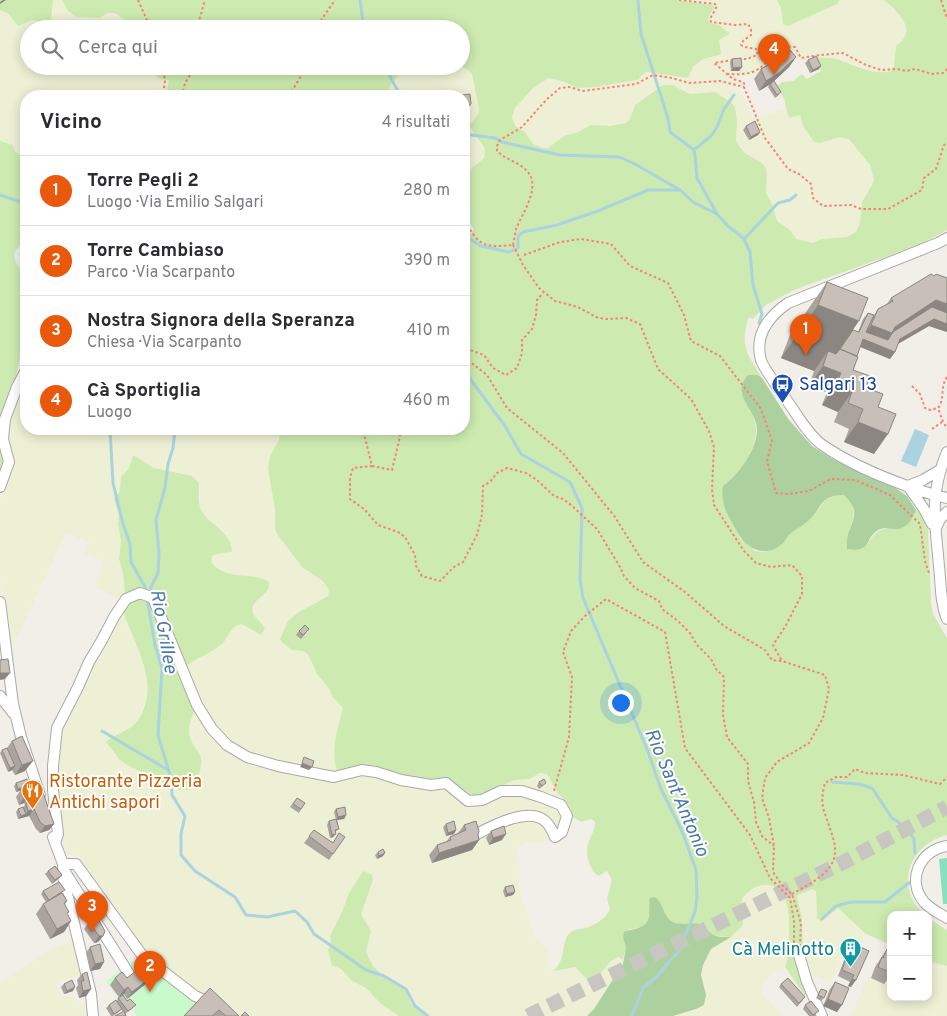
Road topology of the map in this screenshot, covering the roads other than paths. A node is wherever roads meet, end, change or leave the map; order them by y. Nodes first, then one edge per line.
1 (947, 238) edge
2 (20, 381) edge
3 (947, 452) edge
4 (943, 468) edge
5 (908, 486) junction
6 (0, 487) edge
7 (934, 496) junction
8 (947, 498) edge
9 (947, 512) edge
10 (935, 529) junction
11 (0, 602) edge
12 (947, 619) edge
13 (0, 696) edge
14 (16, 718) junction
15 (473, 836) edge
16 (55, 843) junction
17 (947, 846) edge
18 (63, 866) junction
19 (947, 918) edge
20 (800, 957) road end
21 (129, 974) edge
22 (93, 1016) edge
23 (221, 1016) edge
24 (822, 1016) edge

1 - 5 street
2 - 6 street
3 - 4 street
4 - 5 street
4 - 7 street
5 - 7 street
5 - 10 street
7 - 8 street
7 - 10 street
9 - 10 street
10 - 12 street
11 - 14 street
13 - 14 street
14 - 16 street
15 - 16 street
16 - 18 street
17 - 19 street
18 - 21 street
18 - 22 street
18 - 23 street
20 - 24 street

